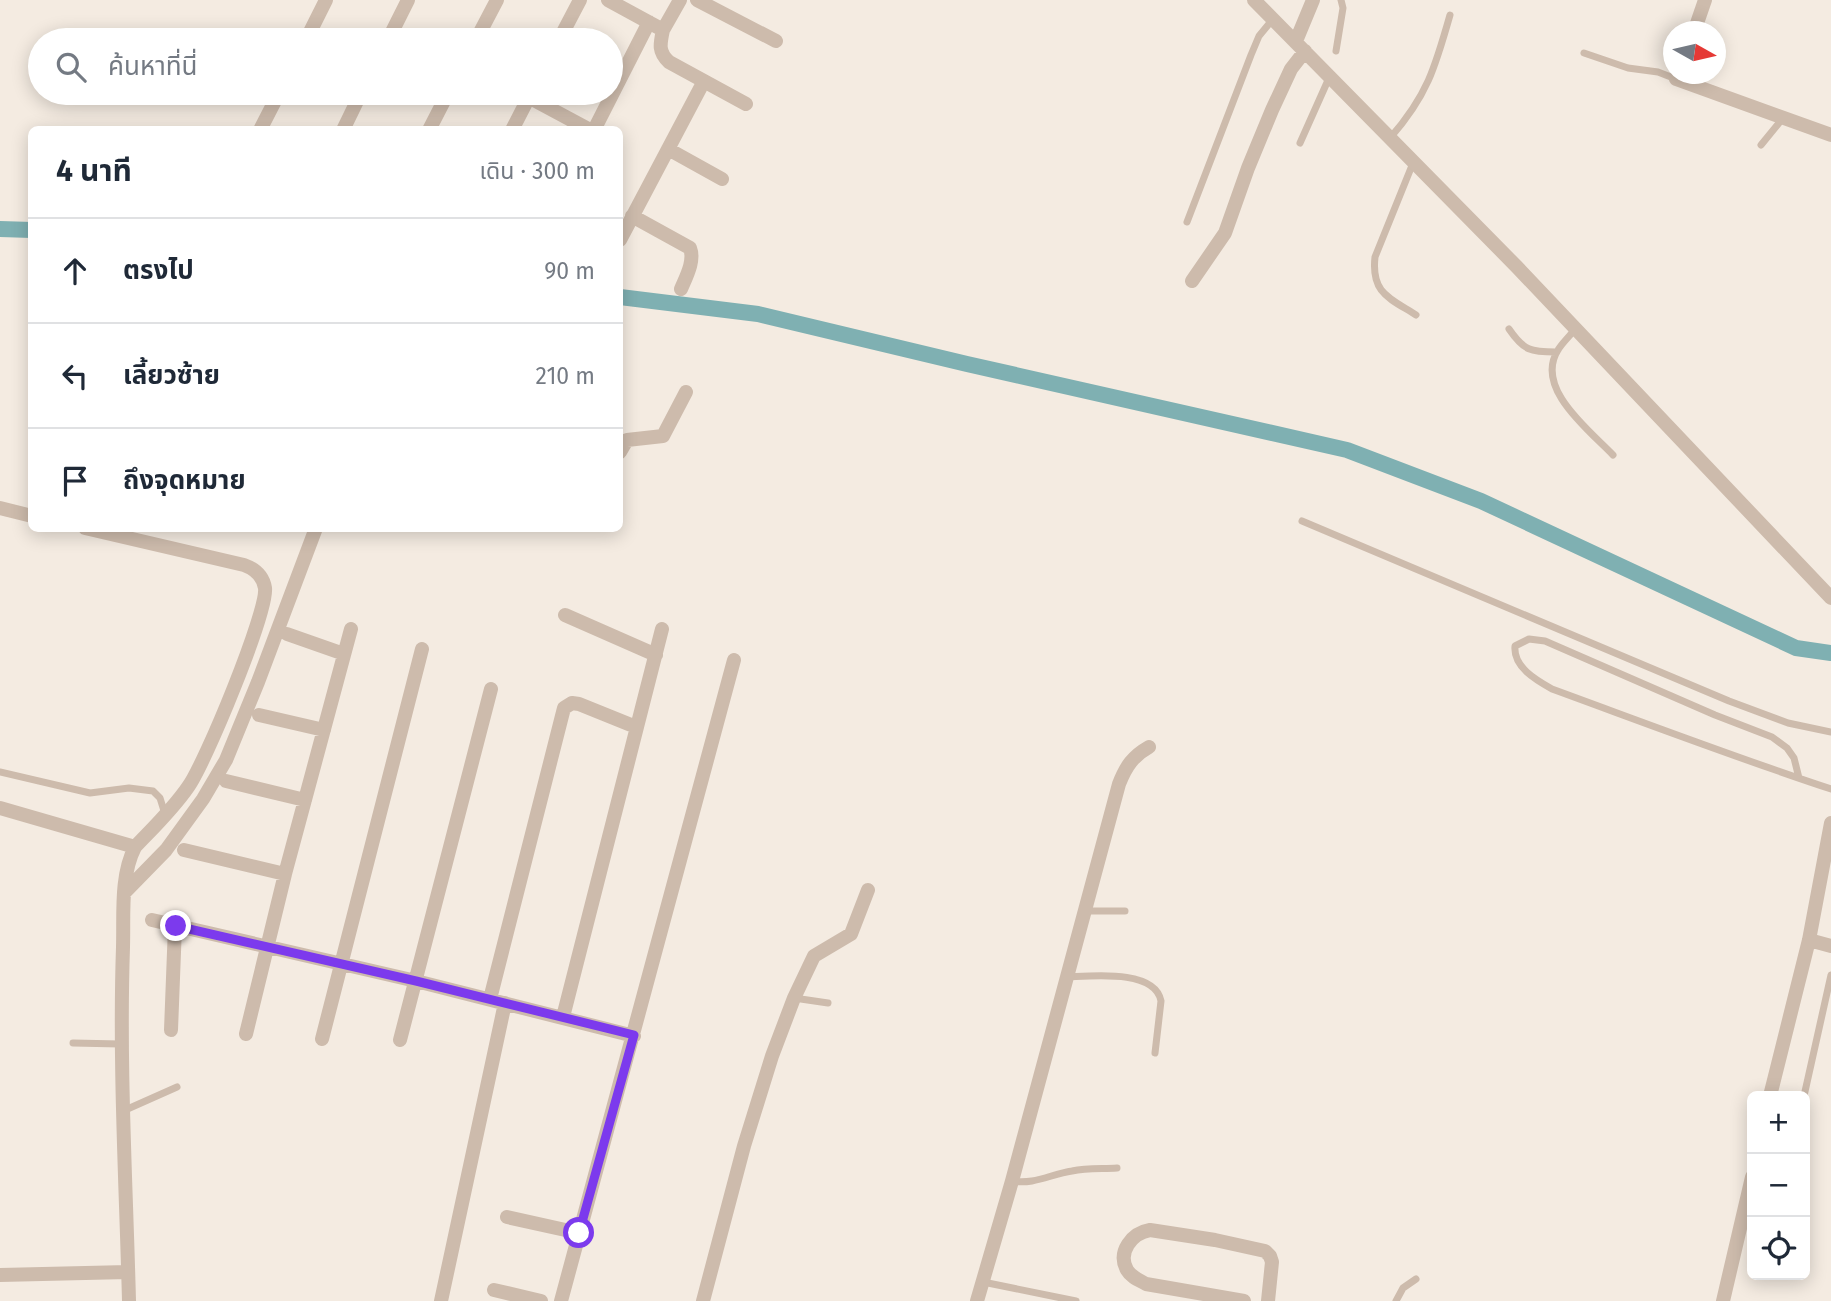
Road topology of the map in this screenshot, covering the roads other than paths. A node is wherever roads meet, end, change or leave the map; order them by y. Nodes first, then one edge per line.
1 (327, 0) edge
2 (408, 0) edge
3 (497, 0) edge
4 (580, 0) edge
5 (608, 0) edge
6 (680, 0) edge
7 (697, 0) edge
8 (1254, 0) edge
9 (1313, 0) edge
10 (1341, 0) edge
11 (1705, 0) edge
12 (1450, 15) dead end
13 (1273, 19) junction
14 (1697, 21) edge
15 (649, 22) junction
16 (312, 28) edge
17 (394, 28) edge
18 (482, 28) edge
19 (565, 28) edge
20 (663, 30) junction
21 (776, 41) dead end
22 (1301, 46) junction
23 (1336, 51) dead end
24 (1584, 53) dead end
25 (623, 71) edge
26 (1663, 73) edge
27 (1329, 77) junction
28 (704, 81) junction
29 (1697, 84) edge
30 (746, 104) dead end
31 (273, 105) edge
32 (355, 105) edge
33 (442, 105) edge
34 (522, 105) edge
35 (547, 105) edge
36 (605, 105) edge
37 (1783, 118) junction
38 (262, 126) edge
39 (345, 126) edge
40 (431, 126) edge
41 (514, 126) edge
42 (585, 126) edge
43 (594, 126) edge
44 (1831, 135) edge
45 (1390, 138) junction
46 (1300, 143) dead end
47 (1761, 145) dead end
48 (668, 149) junction
49 (1413, 162) junction
50 (722, 179) dead end
51 (632, 216) junction
52 (1187, 222) dead end
53 (623, 234) edge
54 (1192, 281) dead end
55 (681, 289) dead end
56 (1416, 315) dead end
57 (1509, 329) dead end
58 (1575, 329) junction
59 (1556, 352) junction
60 (686, 392) dead end
61 (623, 447) edge
62 (1613, 455) dead end
63 (0, 508) edge
64 (28, 515) edge
65 (1302, 521) dead end
66 (102, 532) edge
67 (314, 532) edge
68 (1831, 598) edge
69 (565, 615) dead end
70 (351, 629) dead end
71 (662, 629) dead end
72 (287, 634) dead end
73 (422, 649) dead end
74 (344, 654) junction
75 (656, 655) junction
76 (734, 660) dead end
77 (491, 689) dead end
78 (259, 715) dead end
79 (636, 727) junction
80 (324, 730) junction
81 (1831, 732) edge
82 (1149, 747) dead end
83 (0, 772) edge
84 (1799, 778) junction
85 (226, 781) dead end
86 (1831, 789) edge
87 (305, 800) junction
88 (0, 808) edge
89 (165, 814) junction
90 (1831, 823) edge
91 (135, 847) junction
92 (184, 850) dead end
93 (285, 874) junction
94 (868, 890) dead end
95 (125, 892) junction
96 (1086, 911) junction
97 (1125, 911) dead end
98 (152, 920) dead end
99 (176, 926) junction
100 (1808, 940) junction
101 (267, 946) junction
102 (1831, 946) edge
103 (340, 963) junction
104 (1831, 975) edge
105 (1068, 977) junction
106 (416, 981) junction
107 (793, 998) junction
108 (498, 1001) junction
109 (828, 1003) dead end
110 (563, 1017) junction
111 (171, 1030) dead end
112 (246, 1034) dead end
113 (634, 1035) junction
114 (322, 1039) dead end
115 (400, 1040) dead end
116 (73, 1042) dead end
117 (120, 1044) junction
118 (1154, 1053) dead end
119 (177, 1087) dead end
120 (1771, 1091) edge
121 (1805, 1091) edge
122 (123, 1111) junction
123 (1117, 1168) dead end
124 (1013, 1181) junction
125 (1747, 1198) edge
126 (507, 1217) dead end
127 (579, 1233) junction
128 (128, 1272) junction
129 (0, 1275) edge
130 (1416, 1279) dead end
131 (982, 1282) junction
132 (494, 1290) dead end
133 (129, 1301) edge
134 (442, 1301) edge
135 (541, 1301) edge
136 (561, 1301) edge
137 (703, 1301) edge
138 (977, 1301) edge
139 (1076, 1301) edge
140 (1244, 1301) edge
141 (1268, 1301) edge
142 (1396, 1301) edge
143 (1723, 1301) edge

1 - 16 street
2 - 17 street
3 - 18 street
4 - 19 street
5 - 15 street
6 - 20 street
7 - 21 street
8 - 13 street
9 - 22 street
10 - 23 lane
11 - 14 street
12 - 45 lane
13 - 22 street
13 - 52 lane
15 - 20 street
15 - 25 street
20 - 28 street
22 - 27 street
22 - 54 street
24 - 26 lane
27 - 45 street
27 - 46 lane
28 - 30 street
28 - 48 street
29 - 37 street
31 - 38 street
32 - 39 street
33 - 40 street
34 - 41 street
35 - 42 street
36 - 43 street
37 - 44 street
37 - 47 lane
45 - 49 street
48 - 50 street
48 - 51 street
49 - 56 lane
49 - 58 street
51 - 53 street
51 - 55 street
57 - 59 lane
58 - 59 lane
58 - 68 street
59 - 62 lane
60 - 61 street
63 - 64 street
65 - 81 lane
66 - 89 street
67 - 95 street
69 - 75 street
70 - 74 street
71 - 75 street
72 - 74 street
73 - 103 street
74 - 80 street
75 - 79 street
76 - 113 street
77 - 106 street
78 - 80 street
79 - 108 street
79 - 110 street
80 - 87 street
82 - 96 street
83 - 89 lane
84 - 84 lane
84 - 86 lane
85 - 87 street
87 - 93 street
88 - 91 street
89 - 91 street
90 - 100 street
91 - 95 street
92 - 93 street
93 - 101 street
94 - 107 street
95 - 117 street
96 - 97 lane
96 - 105 street
98 - 99 street
99 - 101 street
99 - 111 street
100 - 102 street
100 - 120 street
101 - 103 street
101 - 112 street
103 - 106 street
103 - 114 street
104 - 121 lane
105 - 118 lane
105 - 124 street
106 - 108 street
106 - 115 street
107 - 109 lane
107 - 137 street
108 - 110 street
108 - 134 street
110 - 113 street
113 - 127 street
116 - 117 lane
117 - 122 street
119 - 122 lane
122 - 128 street
123 - 124 lane
124 - 131 street
125 - 143 street
126 - 127 street
127 - 136 street
128 - 129 street
128 - 133 street
130 - 142 lane
131 - 138 street
131 - 139 lane
132 - 135 street
140 - 141 street

